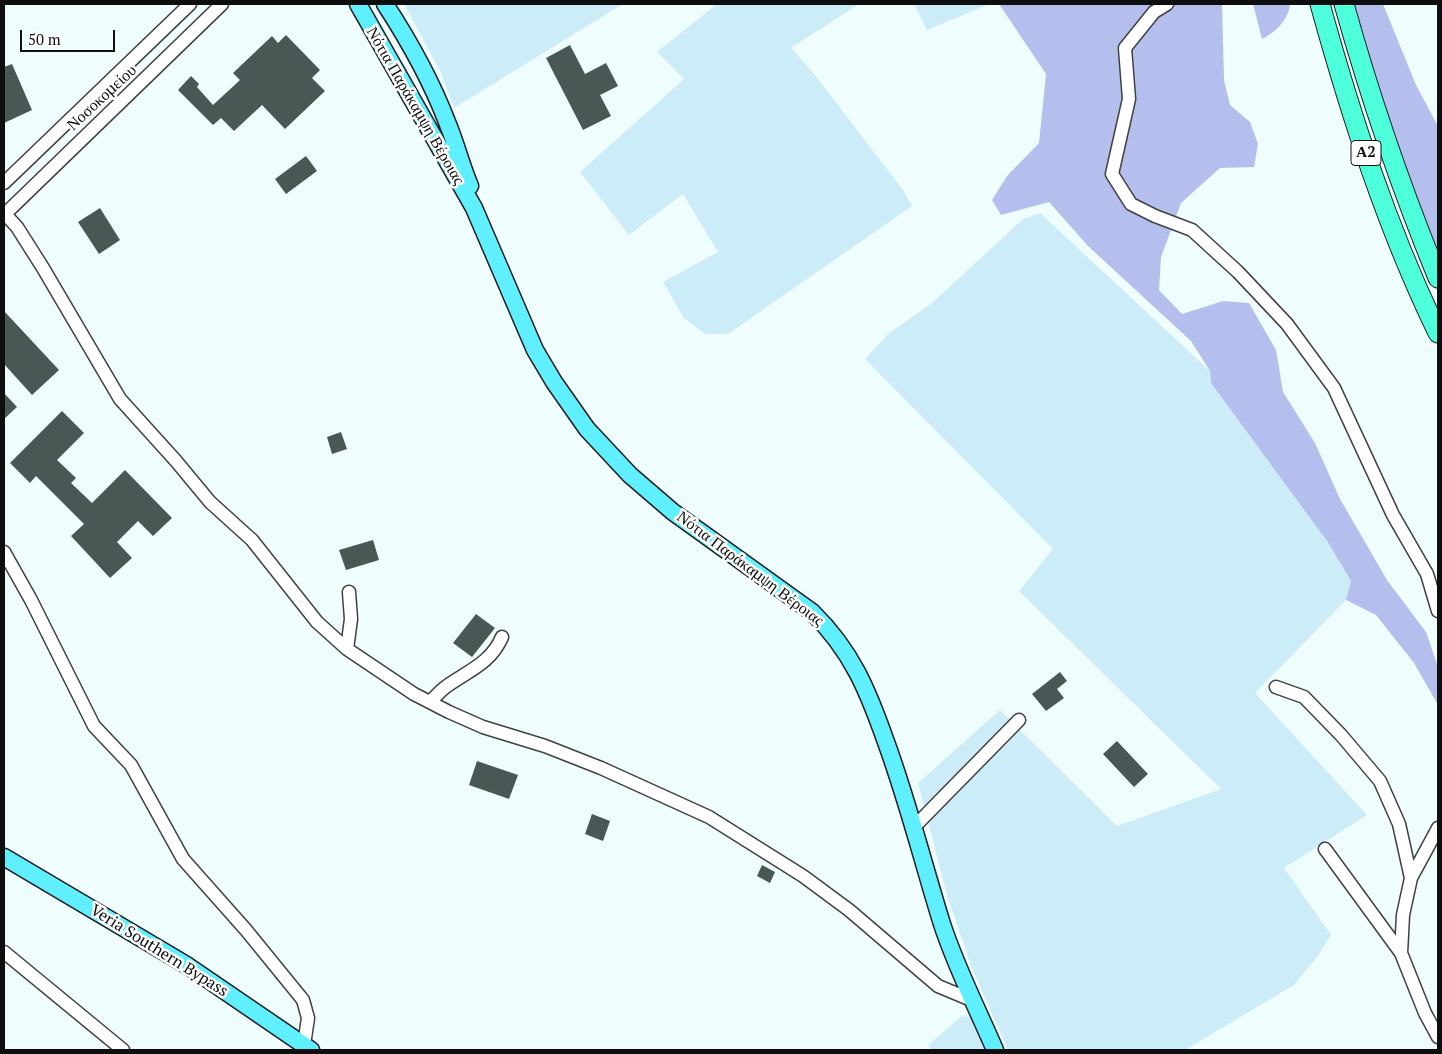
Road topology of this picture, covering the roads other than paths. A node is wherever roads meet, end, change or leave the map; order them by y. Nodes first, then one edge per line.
1 (190, 4) edge
2 (222, 4) edge
3 (358, 4) edge
4 (384, 4) edge
5 (1166, 4) edge
6 (1320, 4) edge
7 (1344, 4) edge
8 (4, 183) edge
9 (474, 208) junction
10 (4, 214) edge
11 (1438, 278) edge
12 (1438, 333) edge
13 (4, 552) edge
14 (349, 592) dead end
15 (1438, 611) edge
16 (502, 638) dead end
17 (347, 649) junction
18 (1276, 687) dead end
19 (430, 702) junction
20 (1019, 720) dead end
21 (915, 826) junction
22 (1438, 828) edge
23 (1326, 849) dead end
24 (4, 857) edge
25 (1411, 878) junction
26 (4, 952) edge
27 (1401, 953) junction
28 (974, 1000) junction
29 (1438, 1037) edge
30 (308, 1048) edge
31 (123, 1050) edge
32 (995, 1050) edge

1 - 8 street, Νοσοκομείου
2 - 10 street, Νοσοκομείου
3 - 9 main road, Νότια Παράκαμψη Βέροιας
4 - 9 main road, Νότια Παράκαμψη Βέροιας
5 - 15 street
6 - 12 highway, Α2
7 - 11 highway, Α2
9 - 21 main road, Νότια Παράκαμψη Βέροιας
10 - 17 street
13 - 30 street
14 - 17 street
16 - 19 street
17 - 19 street
18 - 25 street
19 - 28 street
20 - 21 street
21 - 28 main road, Νότια Παράκαμψη Βέροιας
22 - 25 street
23 - 27 street
24 - 30 main road, Veria Southern Bypass
25 - 27 street
26 - 31 street
27 - 29 street
28 - 32 main road, Νότια Παράκαμψη Βέροιας

